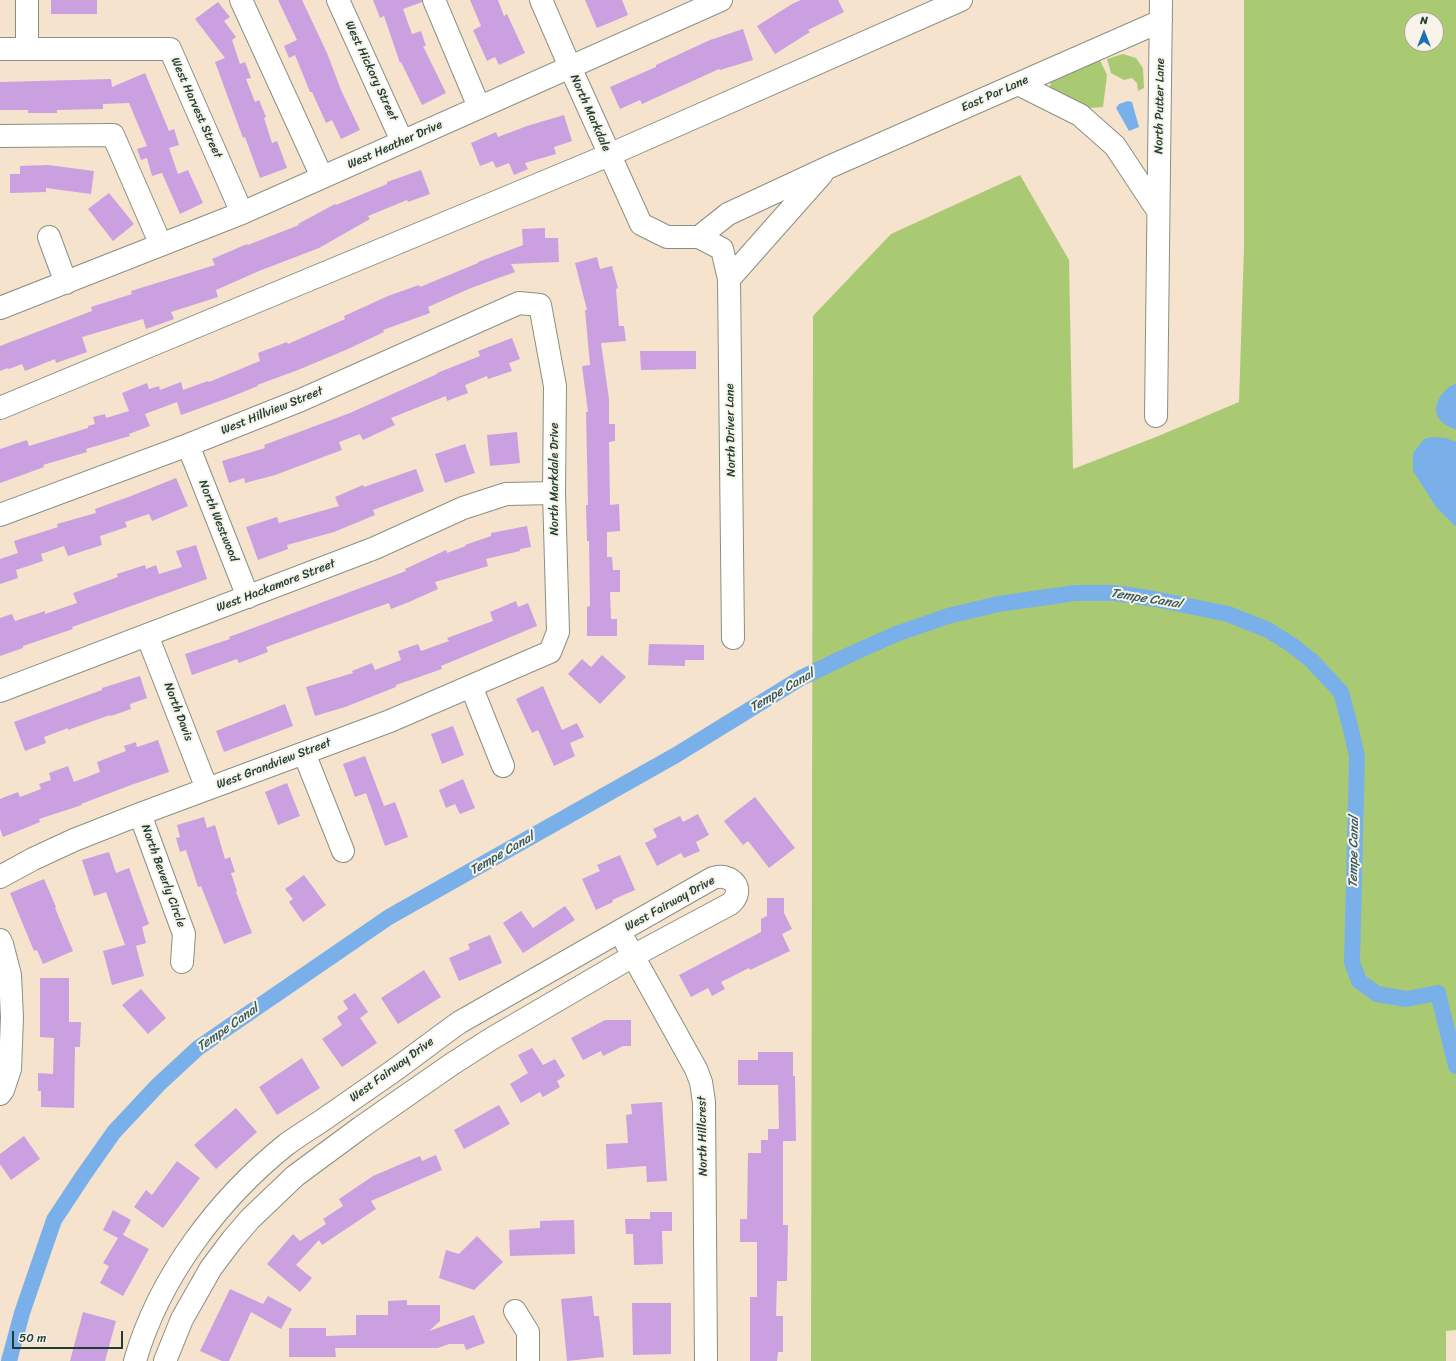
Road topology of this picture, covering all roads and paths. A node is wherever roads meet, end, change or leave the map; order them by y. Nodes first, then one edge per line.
1 (27, 0) edge
2 (241, 0) edge
3 (338, 0) edge
4 (434, 0) edge
5 (541, 0) edge
6 (721, 0) edge
7 (961, 0) edge
8 (1161, 10) edge
9 (0, 49) edge
10 (27, 49) junction
11 (570, 67) junction
12 (1018, 84) junction
13 (479, 107) junction
14 (0, 136) edge
15 (402, 141) junction
16 (609, 155) junction
17 (828, 167) junction
18 (322, 177) junction
19 (1158, 211) junction
20 (242, 213) junction
21 (49, 237) dead end
22 (699, 237) junction
23 (161, 246) junction
24 (729, 279) junction
25 (66, 283) junction
26 (540, 304) joint
27 (0, 308) edge
28 (0, 408) edge
29 (1156, 416) dead end
30 (188, 445) junction
31 (554, 493) junction
32 (0, 515) edge
33 (248, 597) junction
34 (147, 635) junction
35 (733, 638) dead end
36 (550, 652) joint
37 (471, 686) junction
38 (0, 691) edge
39 (304, 753) junction
40 (503, 766) dead end
41 (207, 789) junction
42 (140, 814) junction
43 (343, 851) dead end
44 (0, 877) edge
45 (620, 931) junction
46 (0, 940) edge
47 (633, 956) junction
48 (182, 962) dead end
49 (0, 1094) edge
50 (515, 1311) dead end
51 (135, 1361) edge
52 (165, 1361) edge
53 (528, 1361) edge
54 (706, 1361) edge

1 - 10 street
2 - 18 street
3 - 15 street, West Hickory Street
4 - 13 street
5 - 11 street, North Markdale
6 - 11 street, West Heather Drive
7 - 16 street
8 - 12 street, East Par Lane
8 - 19 street, North Putter Lane
9 - 10 street, West Harvest Street
10 - 20 street, West Harvest Street
11 - 13 street, West Heather Drive
11 - 16 street, North Markdale
12 - 17 street, East Par Lane
12 - 19 street
13 - 15 street, West Heather Drive
14 - 23 street
15 - 18 street, West Heather Drive
16 - 22 street, North Markdale
16 - 28 street
17 - 22 street, East Par Lane
17 - 24 street, East Par Lane
18 - 20 street, West Heather Drive
19 - 29 street, North Putter Lane
20 - 23 street, West Heather Drive
21 - 25 street
22 - 24 street, North Driver Lane
23 - 25 street, West Heather Drive
24 - 35 street, North Driver Lane
25 - 27 street, West Heather Drive
26 - 30 street, West Hillview Street
26 - 31 street, North Markdale Drive
30 - 32 street, West Hillview Street
30 - 33 street, North Westwood
31 - 33 street, West Hackamore Street
31 - 36 street, North Markdale Drive
33 - 34 street, West Hackamore Street
34 - 38 street, West Hackamore Street
34 - 41 street, North Davis
36 - 37 street, West Grandview Street
37 - 39 street, West Grandview Street
37 - 40 street
39 - 41 street, West Grandview Street
39 - 43 street
41 - 42 street, West Grandview Street
42 - 44 street, West Grandview Street
42 - 48 street, North Beverly Circle
45 - 47 street, North Hillcrest
45 - 47 street, West Fairway Drive
45 - 51 street, West Fairway Drive
46 - 49 street
47 - 52 street, West Fairway Drive
47 - 54 street, North Hillcrest
50 - 53 street

